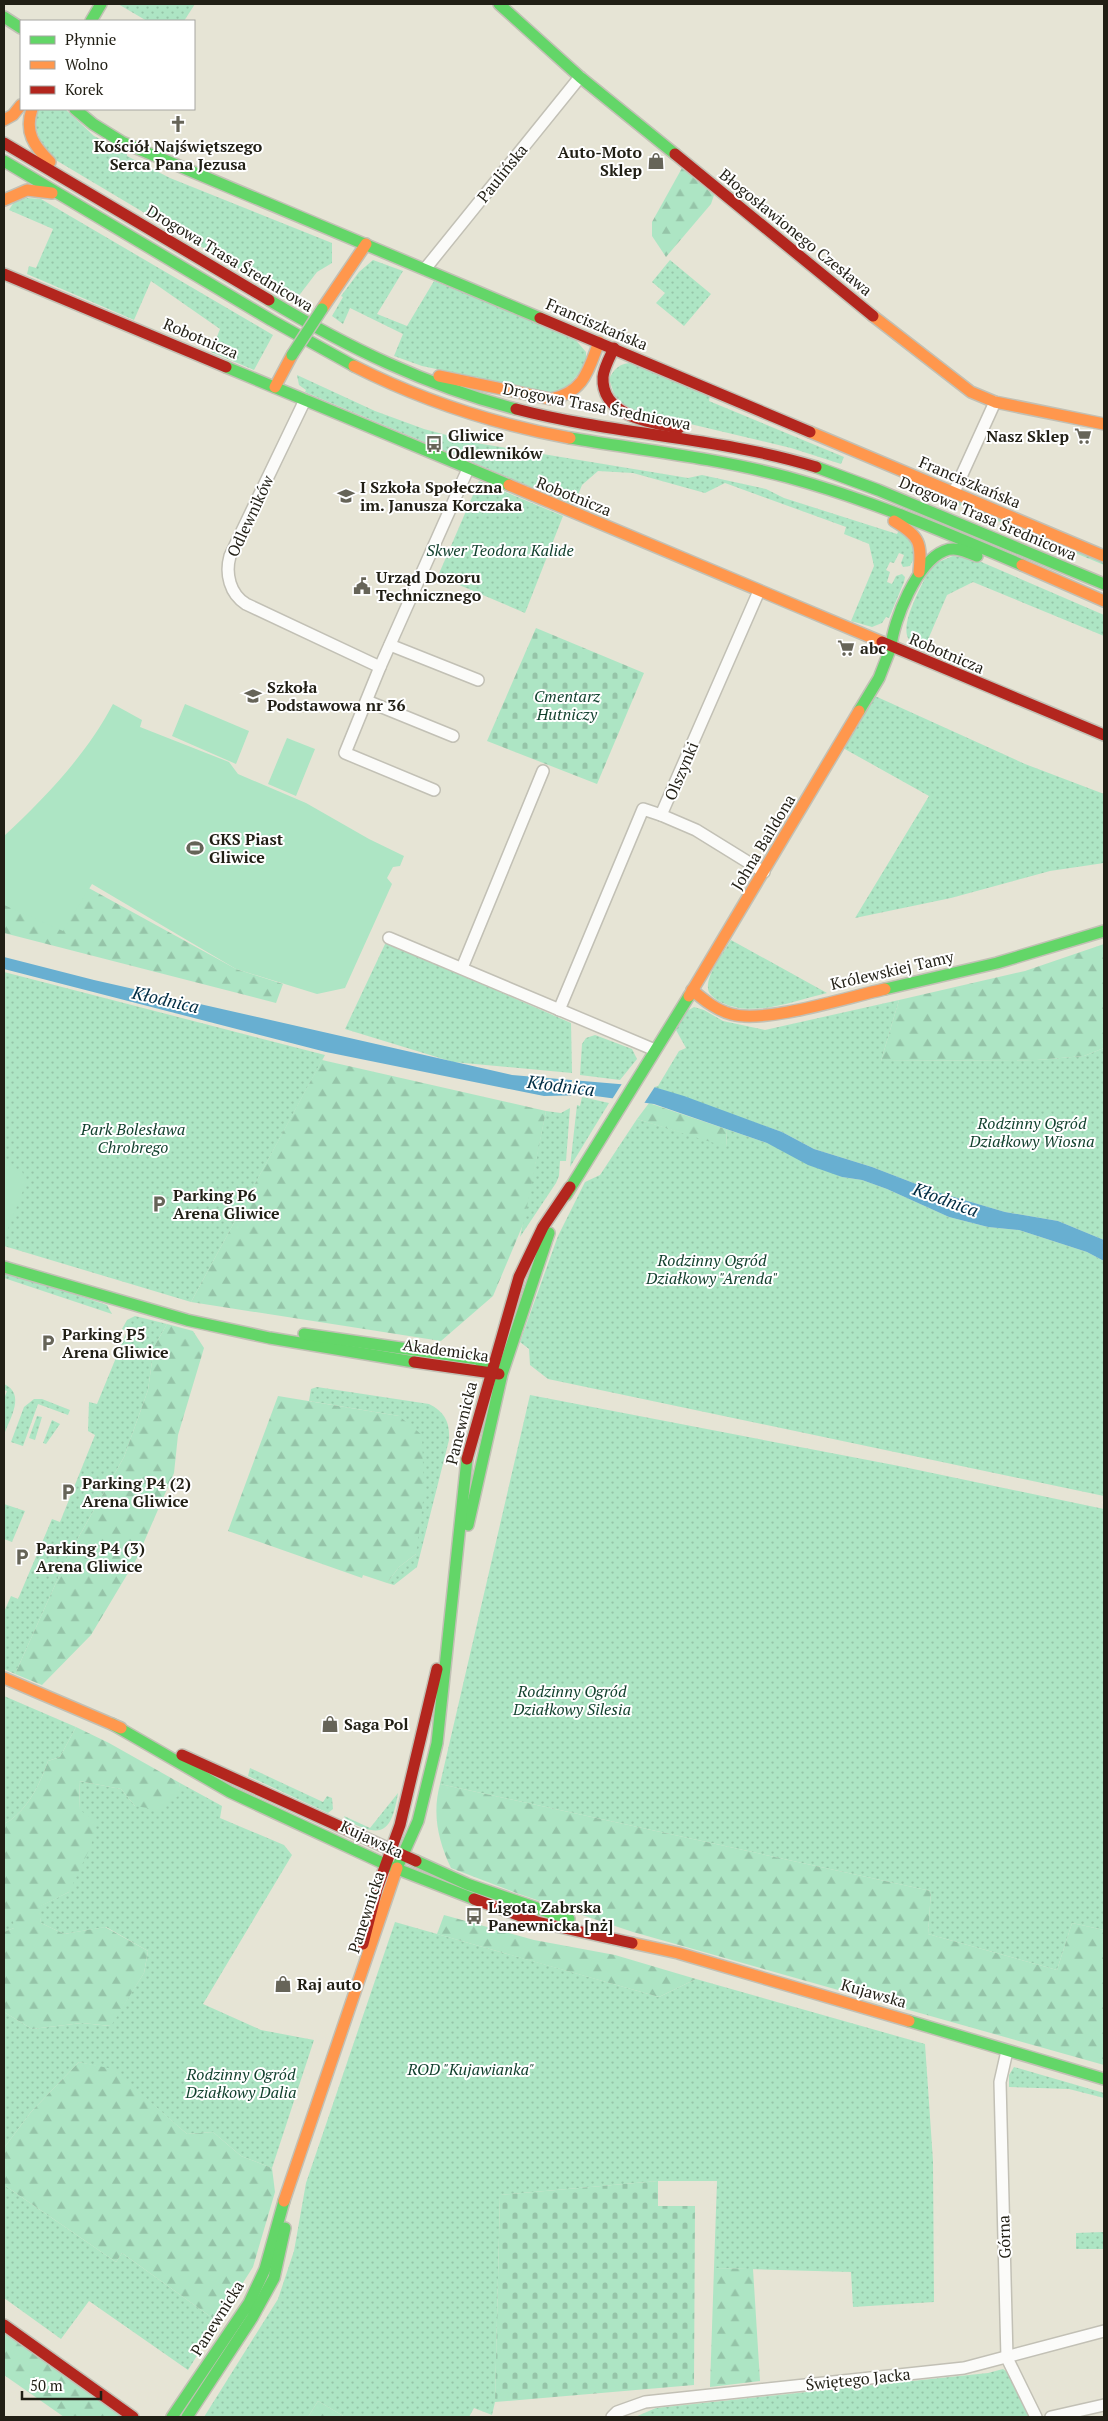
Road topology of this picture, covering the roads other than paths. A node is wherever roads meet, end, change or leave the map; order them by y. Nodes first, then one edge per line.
1 (100, 4) edge
2 (500, 4) edge
3 (4, 17) edge
4 (92, 20) edge
5 (20, 27) edge
6 (580, 77) junction
7 (20, 106) edge
8 (32, 110) edge
9 (79, 110) edge
10 (4, 120) edge
11 (4, 143) edge
12 (4, 160) edge
13 (64, 177) junction
14 (68, 197) junction
15 (4, 200) edge
16 (366, 244) junction
17 (425, 269) junction
18 (4, 274) edge
19 (599, 342) junction
20 (614, 348) junction
21 (392, 367) junction
22 (275, 387) junction
23 (305, 400) junction
24 (994, 402) junction
25 (1104, 424) edge
26 (746, 450) junction
27 (468, 469) junction
28 (836, 492) junction
29 (954, 492) junction
30 (1104, 556) edge
31 (919, 572) junction
32 (1046, 576) junction
33 (1104, 584) edge
34 (759, 591) junction
35 (1104, 601) edge
36 (390, 645) junction
37 (891, 647) junction
38 (380, 667) junction
39 (478, 680) dead end
40 (367, 701) junction
41 (453, 736) dead end
42 (1104, 736) edge
43 (543, 771) dead end
44 (434, 790) dead end
45 (661, 815) junction
46 (764, 872) junction
47 (1104, 931) edge
48 (389, 938) dead end
49 (462, 968) junction
50 (692, 990) junction
51 (559, 1010) junction
52 (654, 1050) junction
53 (570, 1187) junction
54 (4, 1266) edge
55 (232, 1330) junction
56 (498, 1343) junction
57 (477, 1359) junction
58 (462, 1370) junction
59 (495, 1371) junction
60 (484, 1394) junction
61 (457, 1566) junction
62 (448, 1627) junction
63 (4, 1678) edge
64 (112, 1724) junction
65 (400, 1825) junction
66 (362, 1836) junction
67 (356, 1849) junction
68 (392, 1851) junction
69 (404, 1855) junction
70 (392, 1867) junction
71 (377, 1889) junction
72 (634, 1942) junction
73 (351, 2002) junction
74 (1007, 2051) junction
75 (1104, 2079) edge
76 (293, 2171) junction
77 (4, 2325) edge
78 (1104, 2331) edge
79 (1007, 2358) junction
80 (1104, 2405) edge
81 (133, 2417) edge
82 (172, 2417) edge
83 (187, 2417) edge
84 (612, 2417) edge
85 (1036, 2417) edge
86 (1051, 2417) edge

1 - 4 street
2 - 6 street, Błogosławionego Czesława
3 - 5 street
6 - 17 street, Paulińska
6 - 24 street, Błogosławionego Czesława
7 - 10 street
8 - 13 street
9 - 16 street, Franciszkańska
11 - 13 street, Drogowa Trasa Średnicowa
12 - 14 street, Drogowa Trasa Średnicowa
13 - 21 street, Drogowa Trasa Średnicowa
14 - 15 street
14 - 28 street, Drogowa Trasa Średnicowa
16 - 17 street, Franciszkańska
16 - 22 street, bridge
17 - 19 street, Franciszkańska
18 - 22 street, Robotnicza
19 - 20 street, Franciszkańska
19 - 21 street
20 - 26 street
20 - 29 street, Franciszkańska
21 - 26 street, Drogowa Trasa Średnicowa
22 - 23 street, Robotnicza
23 - 27 street, Robotnicza
23 - 38 street, Odlewników
24 - 25 street, Błogosławionego Czesława
24 - 29 street
26 - 33 street, Drogowa Trasa Średnicowa
27 - 34 street, Robotnicza
27 - 36 street
28 - 31 street
28 - 32 street, Drogowa Trasa Średnicowa
29 - 30 street, Franciszkańska
31 - 32 street
31 - 37 street, Johna Baildona
32 - 35 street, Drogowa Trasa Średnicowa
34 - 37 street, Robotnicza
34 - 45 street, Olszynki
36 - 38 street
36 - 39 street
37 - 42 street, Robotnicza
37 - 46 street, Johna Baildona
38 - 40 street
40 - 41 street
40 - 44 street
43 - 49 street
45 - 46 street
45 - 51 street, Olszynki
46 - 50 street, Johna Baildona
47 - 50 street, Królewskiej Tamy
48 - 49 street
49 - 51 street
50 - 52 street, Johna Baildona
51 - 52 street
52 - 53 street, Panewnicka
53 - 56 street, Panewnicka
53 - 59 street, Panewnicka
54 - 55 street, Akademicka
55 - 57 street, Akademicka
55 - 58 street, Akademicka
56 - 57 street
56 - 59 street, Panewnicka
57 - 59 street, Akademicka
58 - 59 street, Akademicka
58 - 60 street
59 - 60 street, Panewnicka
59 - 61 street, Panewnicka
60 - 61 street, Panewnicka
61 - 62 street, Panewnicka
62 - 65 street, Panewnicka
62 - 69 street, Panewnicka
63 - 64 street, Kujawska
64 - 66 street, Kujawska
64 - 67 street, Kujawska
65 - 66 street
65 - 68 street, Panewnicka
66 - 68 street, Kujawska
67 - 70 street, Kujawska
67 - 71 street
68 - 69 street, Kujawska
68 - 70 street, Panewnicka
69 - 70 street, Panewnicka
69 - 72 street, Kujawska
70 - 71 street, Panewnicka
70 - 72 street, Kujawska
70 - 73 street, Panewnicka
71 - 73 street, Panewnicka
72 - 74 street, Kujawska
73 - 76 street, Panewnicka
74 - 75 street, Kujawska
74 - 79 street, Górna
76 - 82 street, Panewnicka
76 - 83 street, Panewnicka
77 - 81 street
78 - 79 street, Świętego Jacka
79 - 84 street, Świętego Jacka
79 - 85 street, Górna
80 - 86 street

